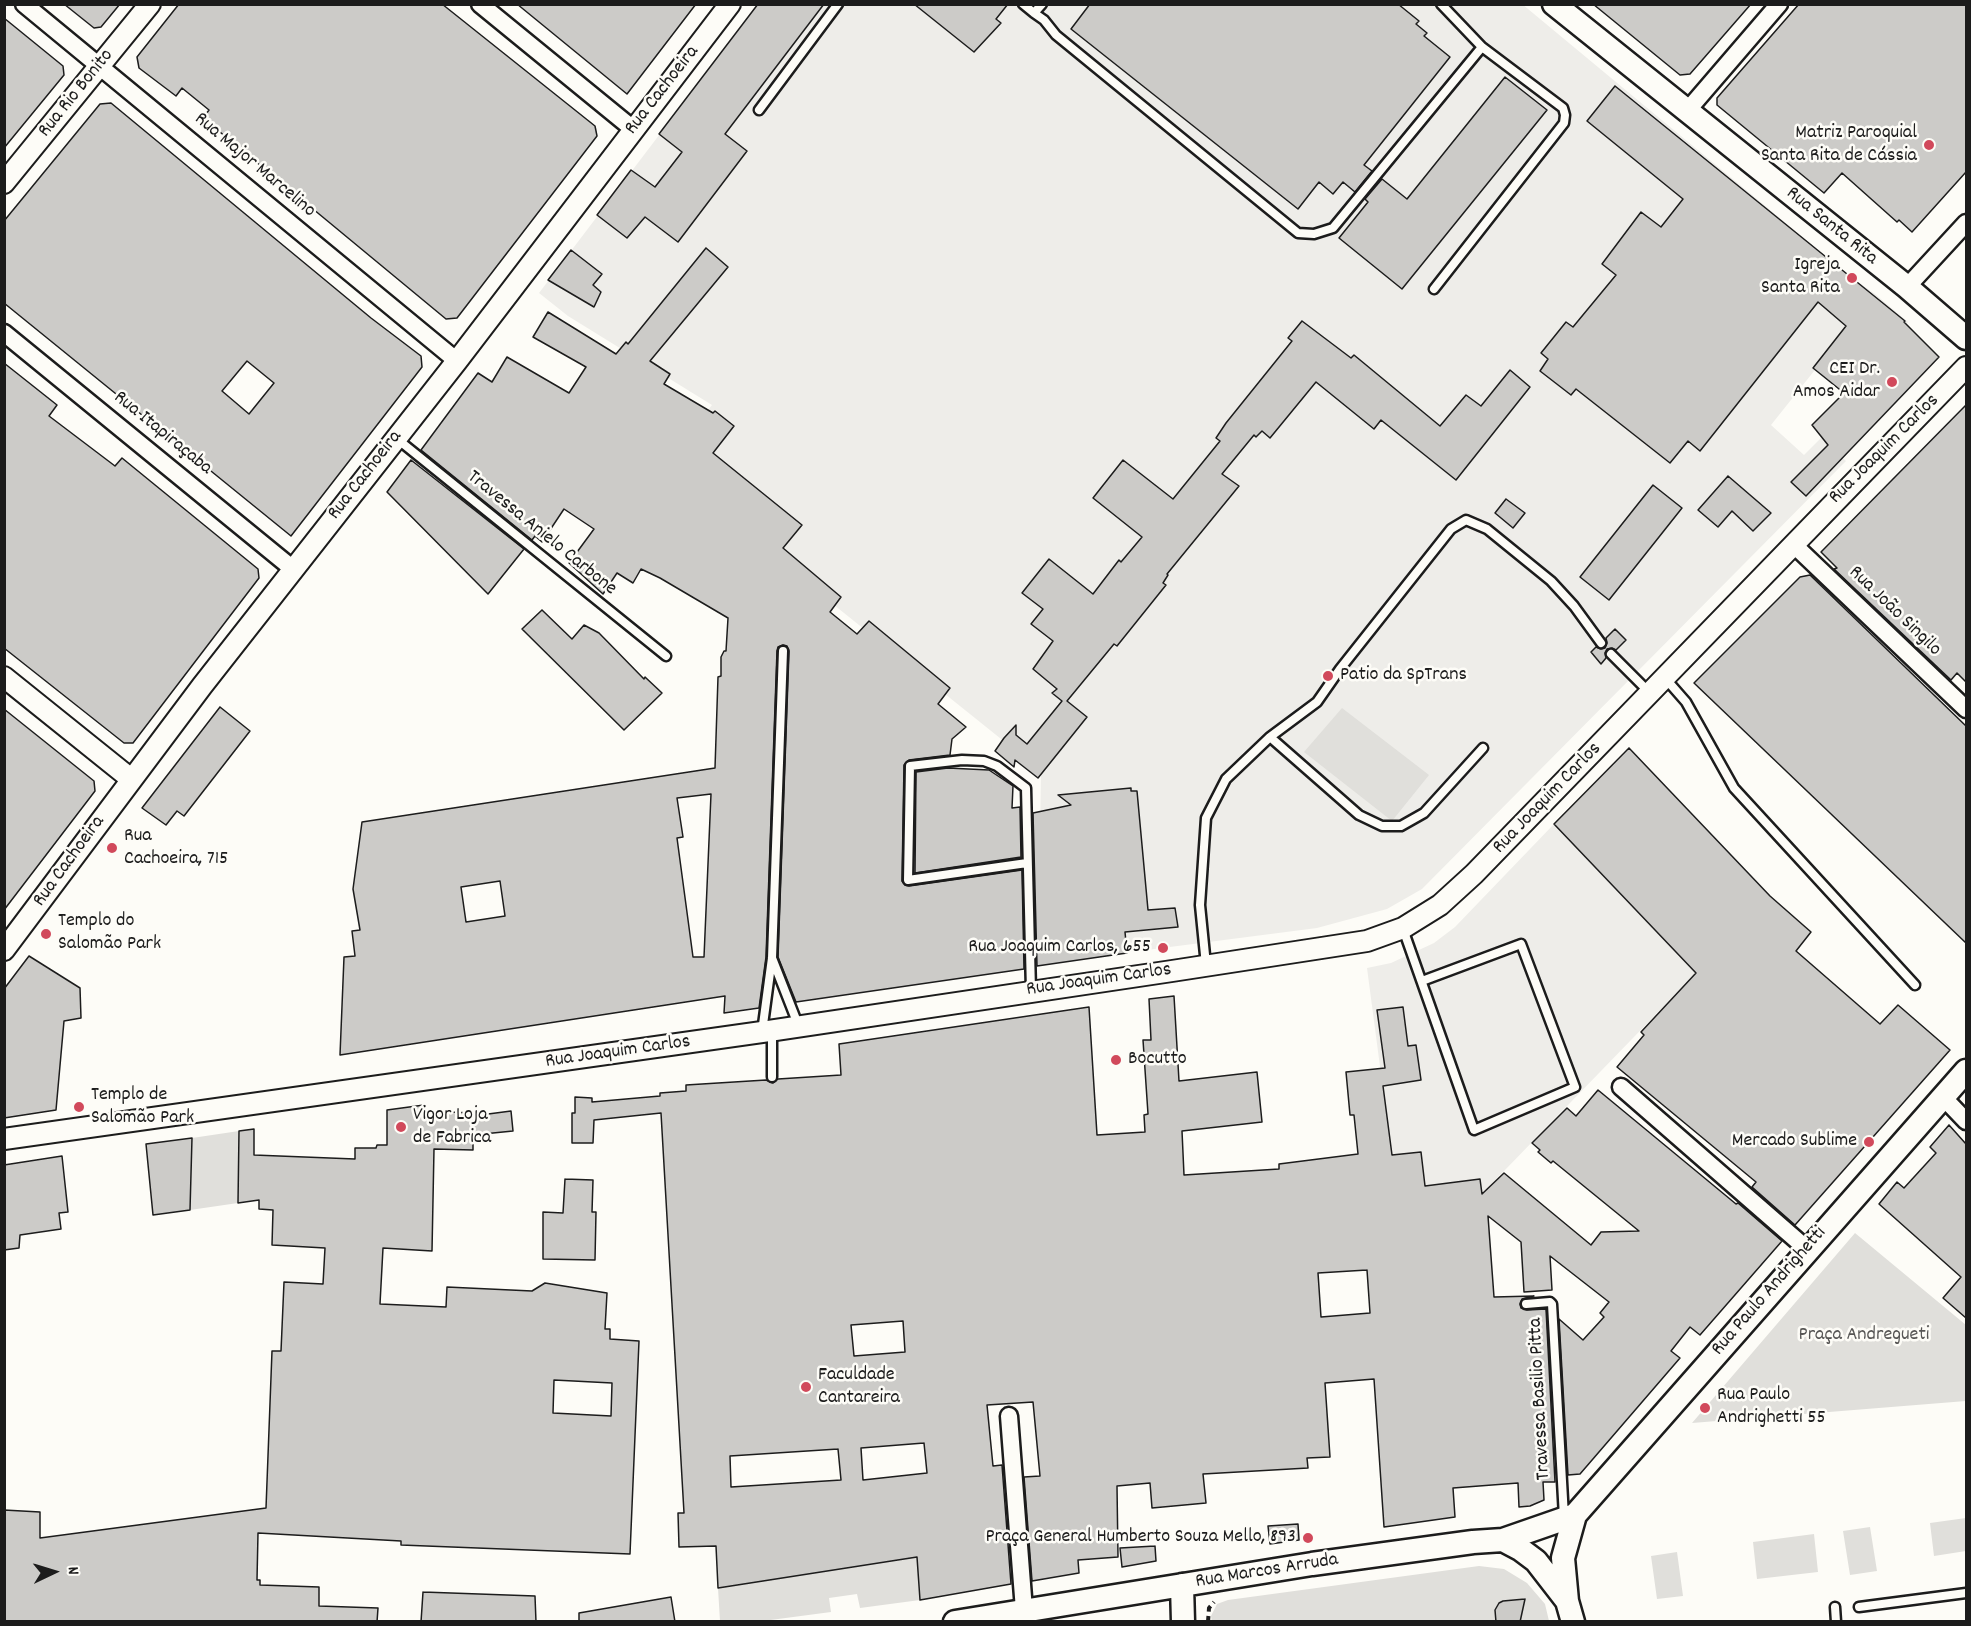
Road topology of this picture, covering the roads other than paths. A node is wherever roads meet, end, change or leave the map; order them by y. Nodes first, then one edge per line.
1 (24, 4) edge
2 (150, 4) edge
3 (480, 4) edge
4 (730, 4) edge
5 (838, 4) edge
6 (1023, 4) edge
7 (1041, 4) edge
8 (1554, 4) edge
9 (1779, 4) edge
10 (1445, 6) edge
11 (1034, 13) junction
12 (1482, 47) junction
13 (100, 66) junction
14 (759, 110) dead end
15 (1687, 111) junction
16 (633, 129) junction
17 (4, 183) edge
18 (1966, 223) edge
19 (1907, 288) junction
20 (1434, 289) dead end
21 (4, 333) edge
22 (1966, 338) edge
23 (457, 361) junction
24 (1966, 367) edge
25 (396, 438) junction
26 (1793, 544) junction
27 (293, 569) junction
28 (1601, 643) dead end
29 (783, 651) dead end
30 (1611, 654) dead end
31 (666, 656) dead end
32 (4, 677) edge
33 (1665, 678) junction
34 (1650, 693) junction
35 (1966, 710) edge
36 (1270, 737) junction
37 (1483, 748) dead end
38 (131, 779) junction
39 (1027, 863) junction
40 (1403, 928) junction
41 (4, 950) edge
42 (772, 958) junction
43 (1206, 966) junction
44 (1422, 981) junction
45 (1915, 985) dead end
46 (1031, 991) junction
47 (799, 1027) junction
48 (767, 1031) junction
49 (1966, 1071) edge
50 (772, 1077) dead end
51 (1621, 1087) dead end
52 (1943, 1096) junction
53 (1966, 1121) edge
54 (4, 1139) edge
55 (1808, 1250) junction
56 (1527, 1304) dead end
57 (1009, 1416) dead end
58 (1570, 1516) junction
59 (1503, 1540) junction
60 (1182, 1585) junction
61 (1966, 1593) edge
62 (1835, 1607) dead end
63 (1859, 1607) dead end
64 (1024, 1610) junction
65 (1570, 1611) edge
66 (956, 1622) edge
67 (1183, 1622) edge
68 (1836, 1622) edge

1 - 13 street, Rua Major Marcelino
2 - 13 street, Rua Rio Bonito
3 - 16 street
4 - 16 street, Rua Cachoeira
5 - 14 lane
6 - 11 lane
7 - 11 lane
8 - 15 main road, Rua Santa Rita
9 - 15 street
10 - 12 lane
11 - 12 lane
12 - 20 lane
13 - 17 street, Rua Rio Bonito
13 - 23 street, Rua Major Marcelino
15 - 19 main road, Rua Santa Rita
16 - 23 street, Rua Cachoeira
18 - 19 street
19 - 22 main road, Rua Santa Rita
21 - 27 street, Rua Itapiraçaba
23 - 25 street, Rua Cachoeira
24 - 26 street, Rua Joaquim Carlos
25 - 27 street, Rua Cachoeira
25 - 31 lane, Travessa Anielo Carbone
26 - 33 street, Rua Joaquim Carlos
26 - 35 street, Rua João Singilo
27 - 38 street, Rua Cachoeira
28 - 36 lane
29 - 42 lane
30 - 34 lane
32 - 38 street
33 - 34 street, Rua Joaquim Carlos
33 - 45 lane
34 - 40 street, Rua Joaquim Carlos
36 - 37 lane
36 - 43 lane
38 - 41 street, Rua Cachoeira
39 - 39 lane
39 - 46 lane
40 - 43 street, Rua Joaquim Carlos
40 - 44 lane
42 - 47 lane
42 - 48 lane
43 - 46 street, Rua Joaquim Carlos
44 - 44 lane
46 - 47 street, Rua Joaquim Carlos
47 - 48 street, Rua Joaquim Carlos
48 - 50 lane
48 - 54 street, Rua Joaquim Carlos
49 - 52 main road, Rua Paulo Andrighetti
51 - 55 street
52 - 53 street
52 - 55 main road, Rua Paulo Andrighetti
55 - 58 main road, Rua Paulo Andrighetti
56 - 58 lane, Travessa Basilio Pitta
57 - 64 street
58 - 59 main road, Rua Marcos Arruda
58 - 65 main road
59 - 60 main road, Rua Marcos Arruda
59 - 65 main road
60 - 64 main road, Rua Marcos Arruda
60 - 67 main road
61 - 63 lane
62 - 68 lane
64 - 66 main road, Rua Marcos Arruda

